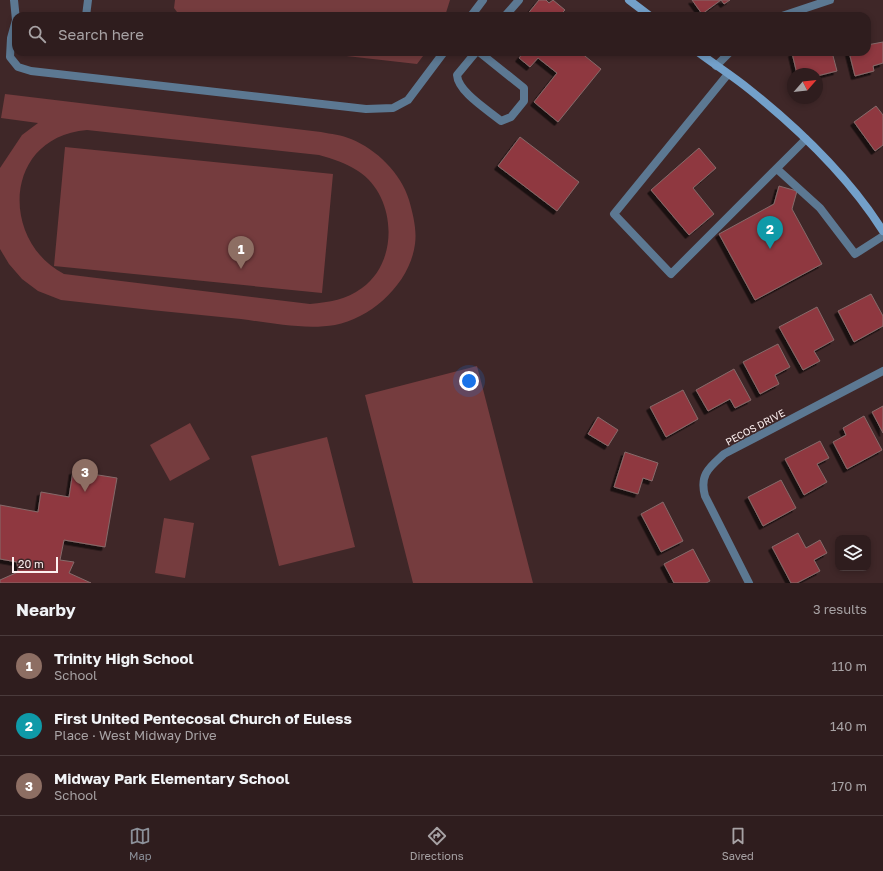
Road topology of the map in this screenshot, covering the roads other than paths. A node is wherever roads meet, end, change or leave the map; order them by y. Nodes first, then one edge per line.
1 (14, 0) edge
2 (88, 0) edge
3 (483, 0) edge
4 (519, 0) edge
5 (629, 0) edge
6 (830, 0) edge
7 (15, 12) edge
8 (86, 12) edge
9 (474, 12) edge
10 (508, 12) edge
11 (645, 12) edge
12 (794, 12) edge
13 (12, 34) edge
14 (441, 56) edge
15 (473, 56) edge
16 (484, 56) edge
17 (703, 56) edge
18 (726, 56) edge
19 (716, 66) junction
20 (728, 74) junction
21 (806, 139) junction
22 (777, 169) junction
23 (883, 230) edge
24 (883, 236) edge
25 (883, 371) edge
26 (749, 583) edge

1 - 7 street
2 - 8 street
3 - 9 street
4 - 10 street
5 - 11 street
6 - 12 street
13 - 14 street
15 - 16 street
17 - 19 street
18 - 19 street
19 - 20 street
20 - 21 street
20 - 22 street
21 - 22 street
21 - 23 street
22 - 24 street
25 - 26 street, PECOS DRIVE

